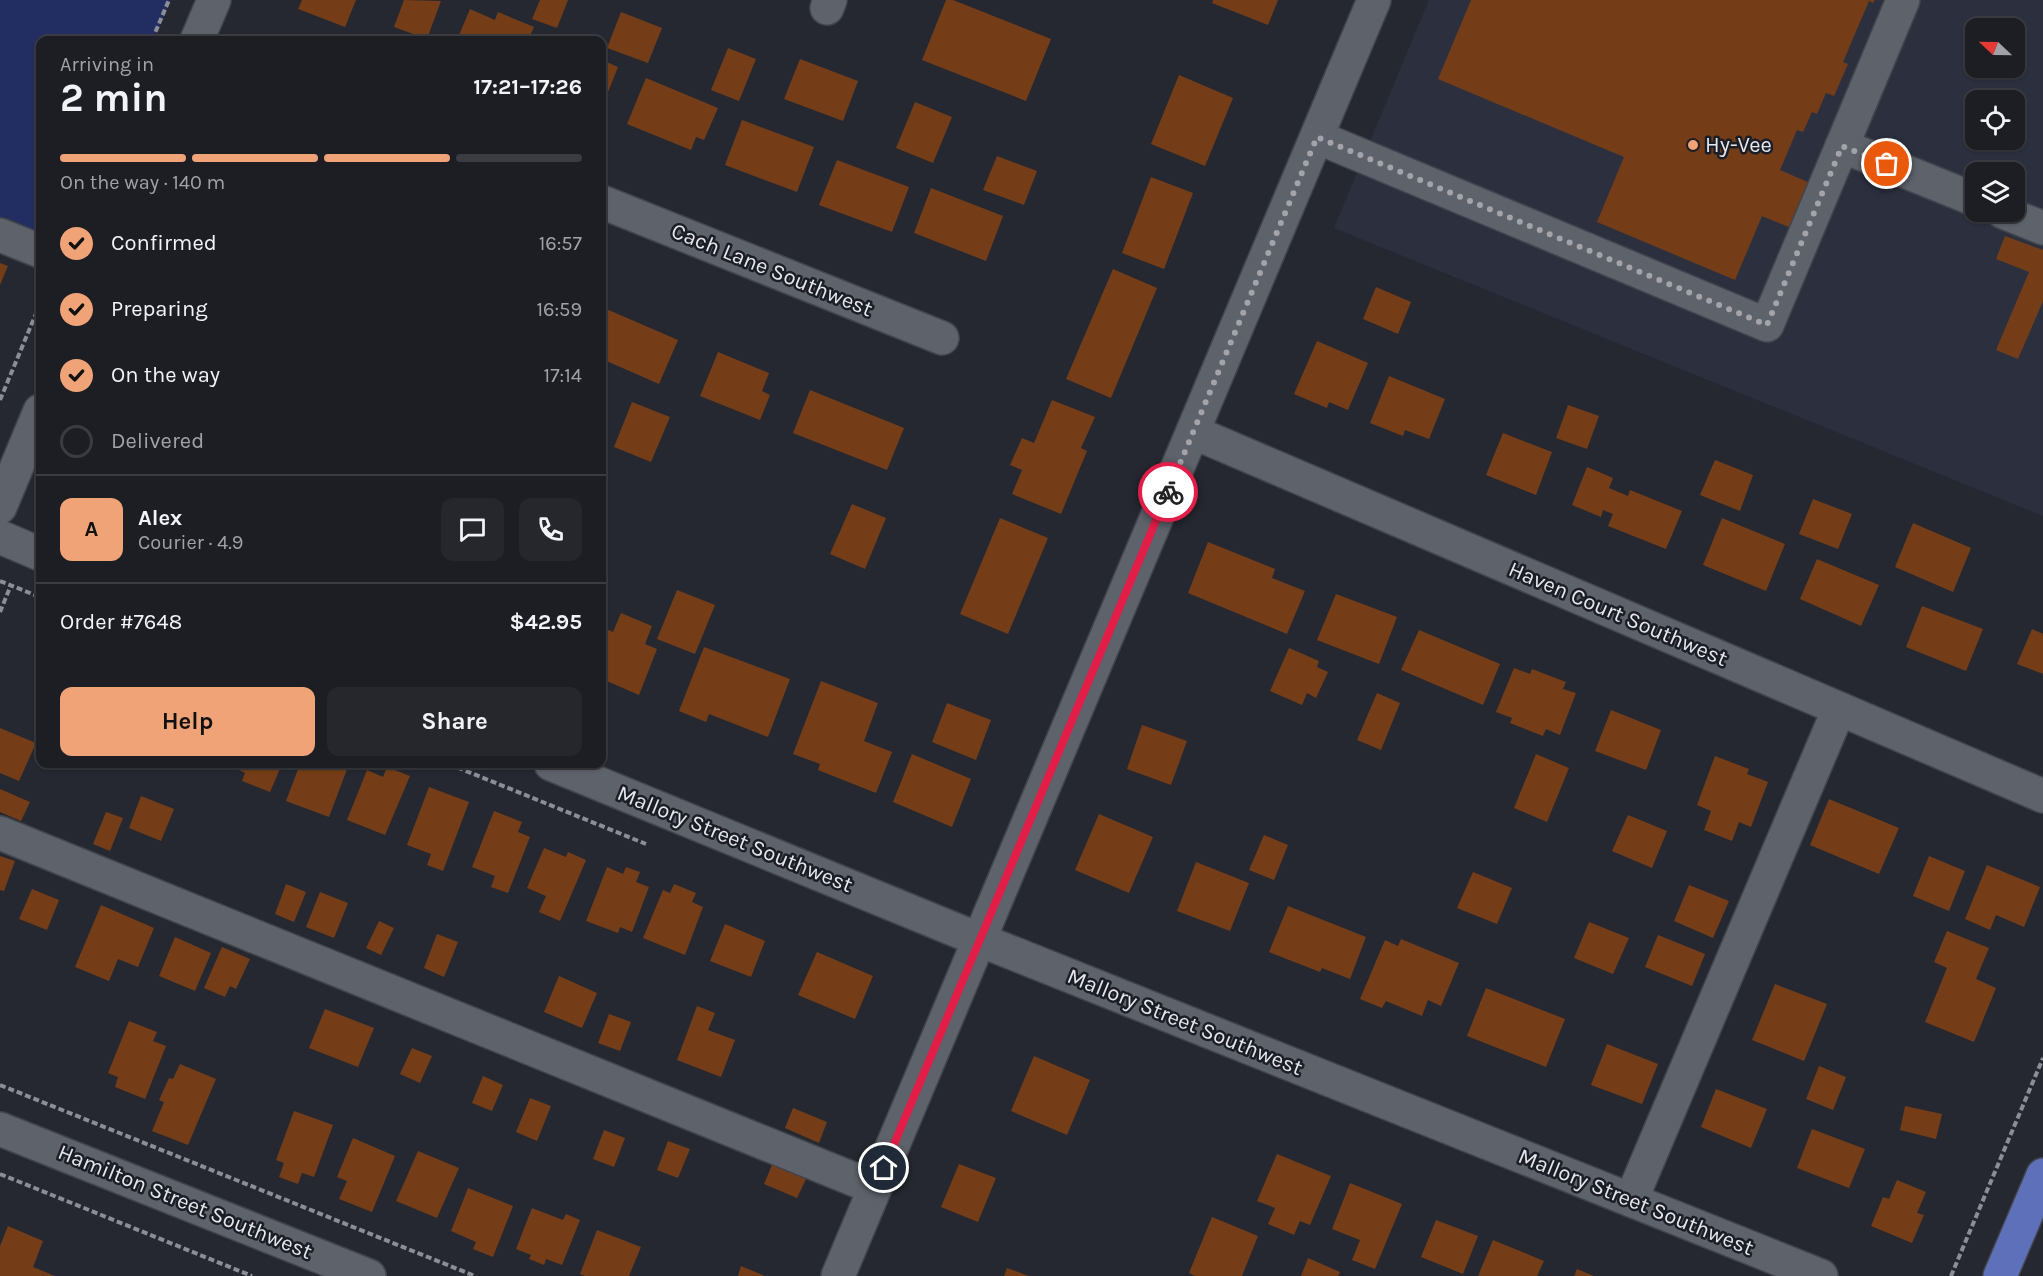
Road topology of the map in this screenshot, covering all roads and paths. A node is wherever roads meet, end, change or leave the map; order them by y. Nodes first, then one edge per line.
1 (169, 0) edge
2 (214, 0) edge
3 (1374, 0) edge
4 (1903, 0) edge
5 (154, 36) edge
6 (200, 36) edge
7 (1317, 137) junction
8 (1842, 146) junction
9 (1965, 196) edge
10 (606, 204) edge
11 (2025, 221) edge
12 (2043, 228) edge
13 (0, 235) edge
14 (36, 249) edge
15 (36, 314) edge
16 (942, 338) dead end
17 (0, 400) edge
18 (36, 421) edge
19 (1193, 432) junction
20 (0, 507) edge
21 (0, 537) edge
22 (36, 552) edge
23 (0, 581) edge
24 (11, 585) junction
25 (36, 595) edge
26 (0, 612) edge
27 (1839, 709) junction
28 (560, 768) edge
29 (2043, 796) edge
30 (0, 833) edge
31 (980, 940) junction
32 (2043, 1058) edge
33 (0, 1085) edge
34 (0, 1129) edge
35 (0, 1174) edge
36 (2043, 1175) edge
37 (875, 1188) junction
38 (1631, 1200) junction
39 (322, 1267) edge
40 (252, 1276) edge
41 (369, 1276) edge
42 (475, 1276) edge
43 (838, 1276) edge
44 (1821, 1276) edge
45 (1951, 1276) edge
46 (2000, 1276) edge

1 - 5 path
2 - 6 street
3 - 7 street
4 - 8 street
7 - 8 street
7 - 19 street
8 - 9 street
10 - 16 street, Cach Lane Southwest
11 - 12 street
13 - 14 street
15 - 17 path
18 - 20 street
19 - 27 street, Haven Court Southwest
19 - 31 street
21 - 22 street
23 - 24 path
24 - 25 path
24 - 26 path
27 - 29 street, Haven Court Southwest
27 - 38 street
28 - 31 street, Mallory Street Southwest
30 - 37 street
31 - 37 street
31 - 38 street, Mallory Street Southwest
32 - 45 path
33 - 42 path
34 - 39 street, Hamilton Street Southwest
35 - 40 path
36 - 46 main road
37 - 43 street
38 - 44 street, Mallory Street Southwest
39 - 41 street, Hamilton Street Southwest

